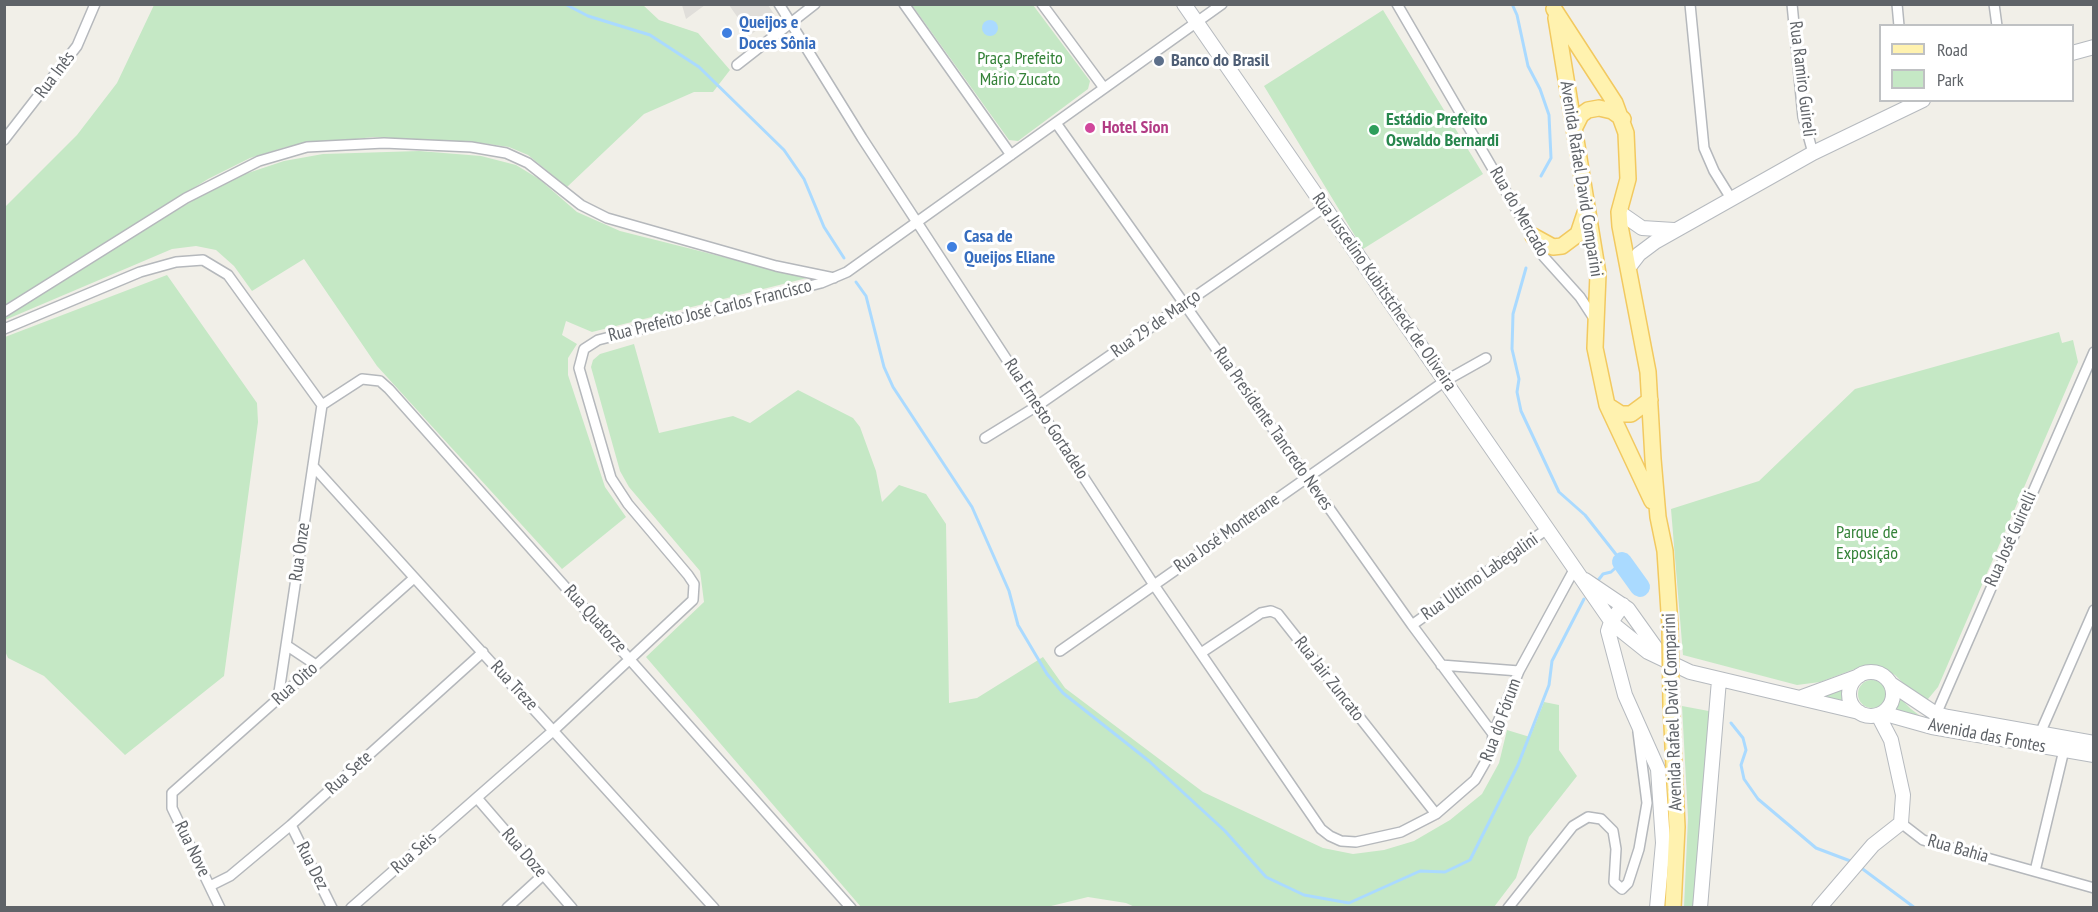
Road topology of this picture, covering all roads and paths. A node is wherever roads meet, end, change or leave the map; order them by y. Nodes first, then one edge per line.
1 (95, 4) edge
2 (779, 4) edge
3 (815, 4) edge
4 (903, 4) edge
5 (1042, 4) edge
6 (1184, 4) edge
7 (1222, 4) edge
8 (1397, 4) edge
9 (1690, 4) edge
10 (1792, 4) edge
11 (1897, 4) edge
12 (1995, 4) edge
13 (1554, 7) edge
14 (791, 23) junction
15 (1196, 23) junction
16 (1899, 24) edge
17 (1997, 24) edge
18 (2094, 46) edge
19 (2074, 53) edge
20 (737, 65) dead end
21 (1104, 88) junction
22 (1907, 103) edge
23 (1623, 119) junction
24 (1056, 123) junction
25 (1574, 129) junction
26 (4, 140) edge
27 (1813, 153) junction
28 (1011, 155) junction
29 (1732, 200) junction
30 (1326, 206) junction
31 (1586, 207) junction
32 (1619, 212) junction
33 (917, 222) junction
34 (1677, 230) junction
35 (1533, 236) junction
36 (1629, 267) junction
37 (834, 278) junction
38 (1184, 304) junction
39 (4, 312) edge
40 (1595, 320) junction
41 (4, 329) edge
42 (2094, 352) edge
43 (1486, 358) dead end
44 (1445, 381) junction
45 (1650, 400) junction
46 (322, 405) junction
47 (1607, 405) junction
48 (1037, 406) junction
49 (985, 438) dead end
50 (313, 466) junction
51 (1306, 476) junction
52 (1658, 518) junction
53 (1547, 529) junction
54 (1579, 573) junction
55 (414, 578) junction
56 (1154, 585) junction
57 (1623, 605) junction
58 (2094, 610) edge
59 (1638, 621) junction
60 (1611, 622) junction
61 (1412, 625) junction
62 (1626, 634) junction
63 (286, 645) junction
64 (1060, 651) dead end
65 (483, 652) junction
66 (1201, 653) junction
67 (631, 660) junction
68 (1664, 660) junction
69 (316, 665) junction
70 (1441, 665) junction
71 (1519, 671) junction
72 (1863, 674) junction
73 (1719, 680) junction
74 (1891, 684) junction
75 (1802, 697) junction
76 (278, 699) junction
77 (1859, 712) junction
78 (1880, 714) junction
79 (1934, 720) junction
80 (1637, 723) junction
81 (554, 730) junction
82 (1493, 734) junction
83 (2037, 740) junction
84 (2094, 743) edge
85 (2064, 750) junction
86 (2094, 755) edge
87 (175, 789) joint
88 (477, 798) junction
89 (1436, 814) junction
90 (1901, 823) junction
91 (291, 825) junction
92 (1321, 829) joint
93 (2035, 871) junction
94 (543, 875) junction
95 (210, 886) junction
96 (2094, 888) edge
97 (220, 908) edge
98 (332, 908) edge
99 (351, 908) edge
100 (507, 908) edge
101 (572, 908) edge
102 (714, 908) edge
103 (851, 908) edge
104 (1508, 908) edge
105 (1657, 908) edge
106 (1673, 908) edge
107 (1700, 908) edge
108 (1818, 908) edge

1 - 26 street, Rua Inês
2 - 14 street, Rua Ernesto Gortadelo
3 - 14 street
4 - 28 street
5 - 21 street
6 - 15 street, Rua Juscelino Kubitstcheck de Oliveira
7 - 15 street, Rua Prefeito José Carlos Francisco
8 - 35 street, Rua do Mercado
9 - 29 street
10 - 27 street, Rua Ramiro Guireli
11 - 16 street
12 - 17 street
13 - 23 main road, Avenida Rafael David Comparini
13 - 25 main road, Avenida Rafael David Comparini
14 - 20 street
14 - 33 street, Rua Ernesto Gortadelo
15 - 21 street, Rua Prefeito José Carlos Francisco
15 - 30 street, Rua Juscelino Kubitstcheck de Oliveira
18 - 19 street
21 - 24 street, Rua Prefeito José Carlos Francisco
22 - 27 street
23 - 25 main road
23 - 32 main road, Avenida Rafael David Comparini
24 - 28 street, Rua Prefeito José Carlos Francisco
24 - 38 street, Rua Presidente Tancredo Neves
25 - 31 main road, Avenida Rafael David Comparini
27 - 29 street
28 - 33 street, Rua Prefeito José Carlos Francisco
29 - 34 street
30 - 38 street, Rua 29 de Março
30 - 44 street, Rua Juscelino Kubitstcheck de Oliveira
31 - 35 main road
31 - 40 main road, Avenida Rafael David Comparini
32 - 34 street
32 - 36 main road, Avenida Rafael David Comparini
33 - 37 street, Rua Prefeito José Carlos Francisco
33 - 48 street, Rua Ernesto Gortadelo
34 - 36 street
35 - 40 street, Rua do Mercado
36 - 45 main road, Avenida Rafael David Comparini
37 - 39 street
37 - 67 street, Rua Prefeito José Carlos Francisco
38 - 48 street, Rua 29 de Março
38 - 51 street, Rua Presidente Tancredo Neves
40 - 47 main road, Avenida Rafael David Comparini
41 - 46 street
42 - 79 street, Rua José Guirelli
43 - 44 street, Rua José Monterane
44 - 51 street, Rua José Monterane
44 - 53 street, Rua Juscelino Kubitstcheck de Oliveira
45 - 47 main road
45 - 52 main road, Avenida Rafael David Comparini
46 - 50 street, Rua Onze
46 - 67 street, Rua Quatorze
47 - 52 main road, Avenida Rafael David Comparini
48 - 49 street, Rua 29 de Março
48 - 56 street, Rua Ernesto Gortadelo
50 - 55 street, Rua Treze
50 - 63 street, Rua Onze
51 - 56 street, Rua José Monterane
51 - 61 street, Rua Presidente Tancredo Neves
52 - 106 main road, Avenida Rafael David Comparini, bridge
53 - 54 street, Rua Juscelino Kubitstcheck de Oliveira
53 - 61 street, Rua Ultimo Labegalini
54 - 57 street, Rua Juscelino Kubitstcheck de Oliveira
54 - 60 street, Rua Juscelino Kubitstcheck de Oliveira
54 - 71 street, Rua do Fórum
55 - 65 street, Rua Treze
55 - 69 street, Rua Oito
56 - 64 street, Rua José Monterane
56 - 66 street, Rua Ernesto Gortadelo
57 - 59 street, Rua Juscelino Kubitstcheck de Oliveira
57 - 60 street
58 - 83 street
59 - 62 street
59 - 68 street, Rua Juscelino Kubitstcheck de Oliveira
60 - 62 street, Avenida das Fontes
60 - 80 street
61 - 70 street, Rua Presidente Tancredo Neves
62 - 68 street, Avenida das Fontes
63 - 69 street
63 - 76 street, Rua Onze
65 - 81 street, Rua Treze
65 - 91 street, Rua Sete
66 - 89 street, Rua Jair Zuncato
66 - 92 street, Rua Ernesto Gortadelo
67 - 81 street, Rua Prefeito José Carlos Francisco
67 - 103 street, Rua Quatorze
68 - 73 street, Avenida das Fontes
69 - 76 street, Rua Oito
70 - 71 street
70 - 82 street, Rua Presidente Tancredo Neves
71 - 82 street, Rua do Fórum
72 - 74 street, Avenida das Fontes
72 - 75 street
72 - 77 street
73 - 75 street, Avenida das Fontes
73 - 107 street
74 - 78 street
74 - 79 street, Avenida das Fontes
75 - 77 street, Avenida das Fontes
76 - 87 street, Rua Oito
77 - 78 street, Avenida das Fontes
78 - 79 street, Avenida das Fontes
78 - 90 street
79 - 83 street, Avenida das Fontes
80 - 104 street
80 - 105 street
81 - 88 street, Rua Prefeito José Carlos Francisco
81 - 102 street, Rua Treze
82 - 89 street, Rua do Fórum
83 - 84 street, Avenida das Fontes
83 - 85 street, Avenida das Fontes
85 - 86 street, Avenida das Fontes
85 - 93 street
87 - 95 street, Rua Nove
88 - 94 street, Rua Doze
88 - 99 street, Rua Seis
89 - 92 street, Rua do Fórum
90 - 93 street, Rua Bahia
90 - 108 street
91 - 95 street, Rua Sete
91 - 98 street, Rua Dez
93 - 96 street, Rua Bahia
94 - 100 street
94 - 101 street, Rua Doze
95 - 97 street, Rua Nove

